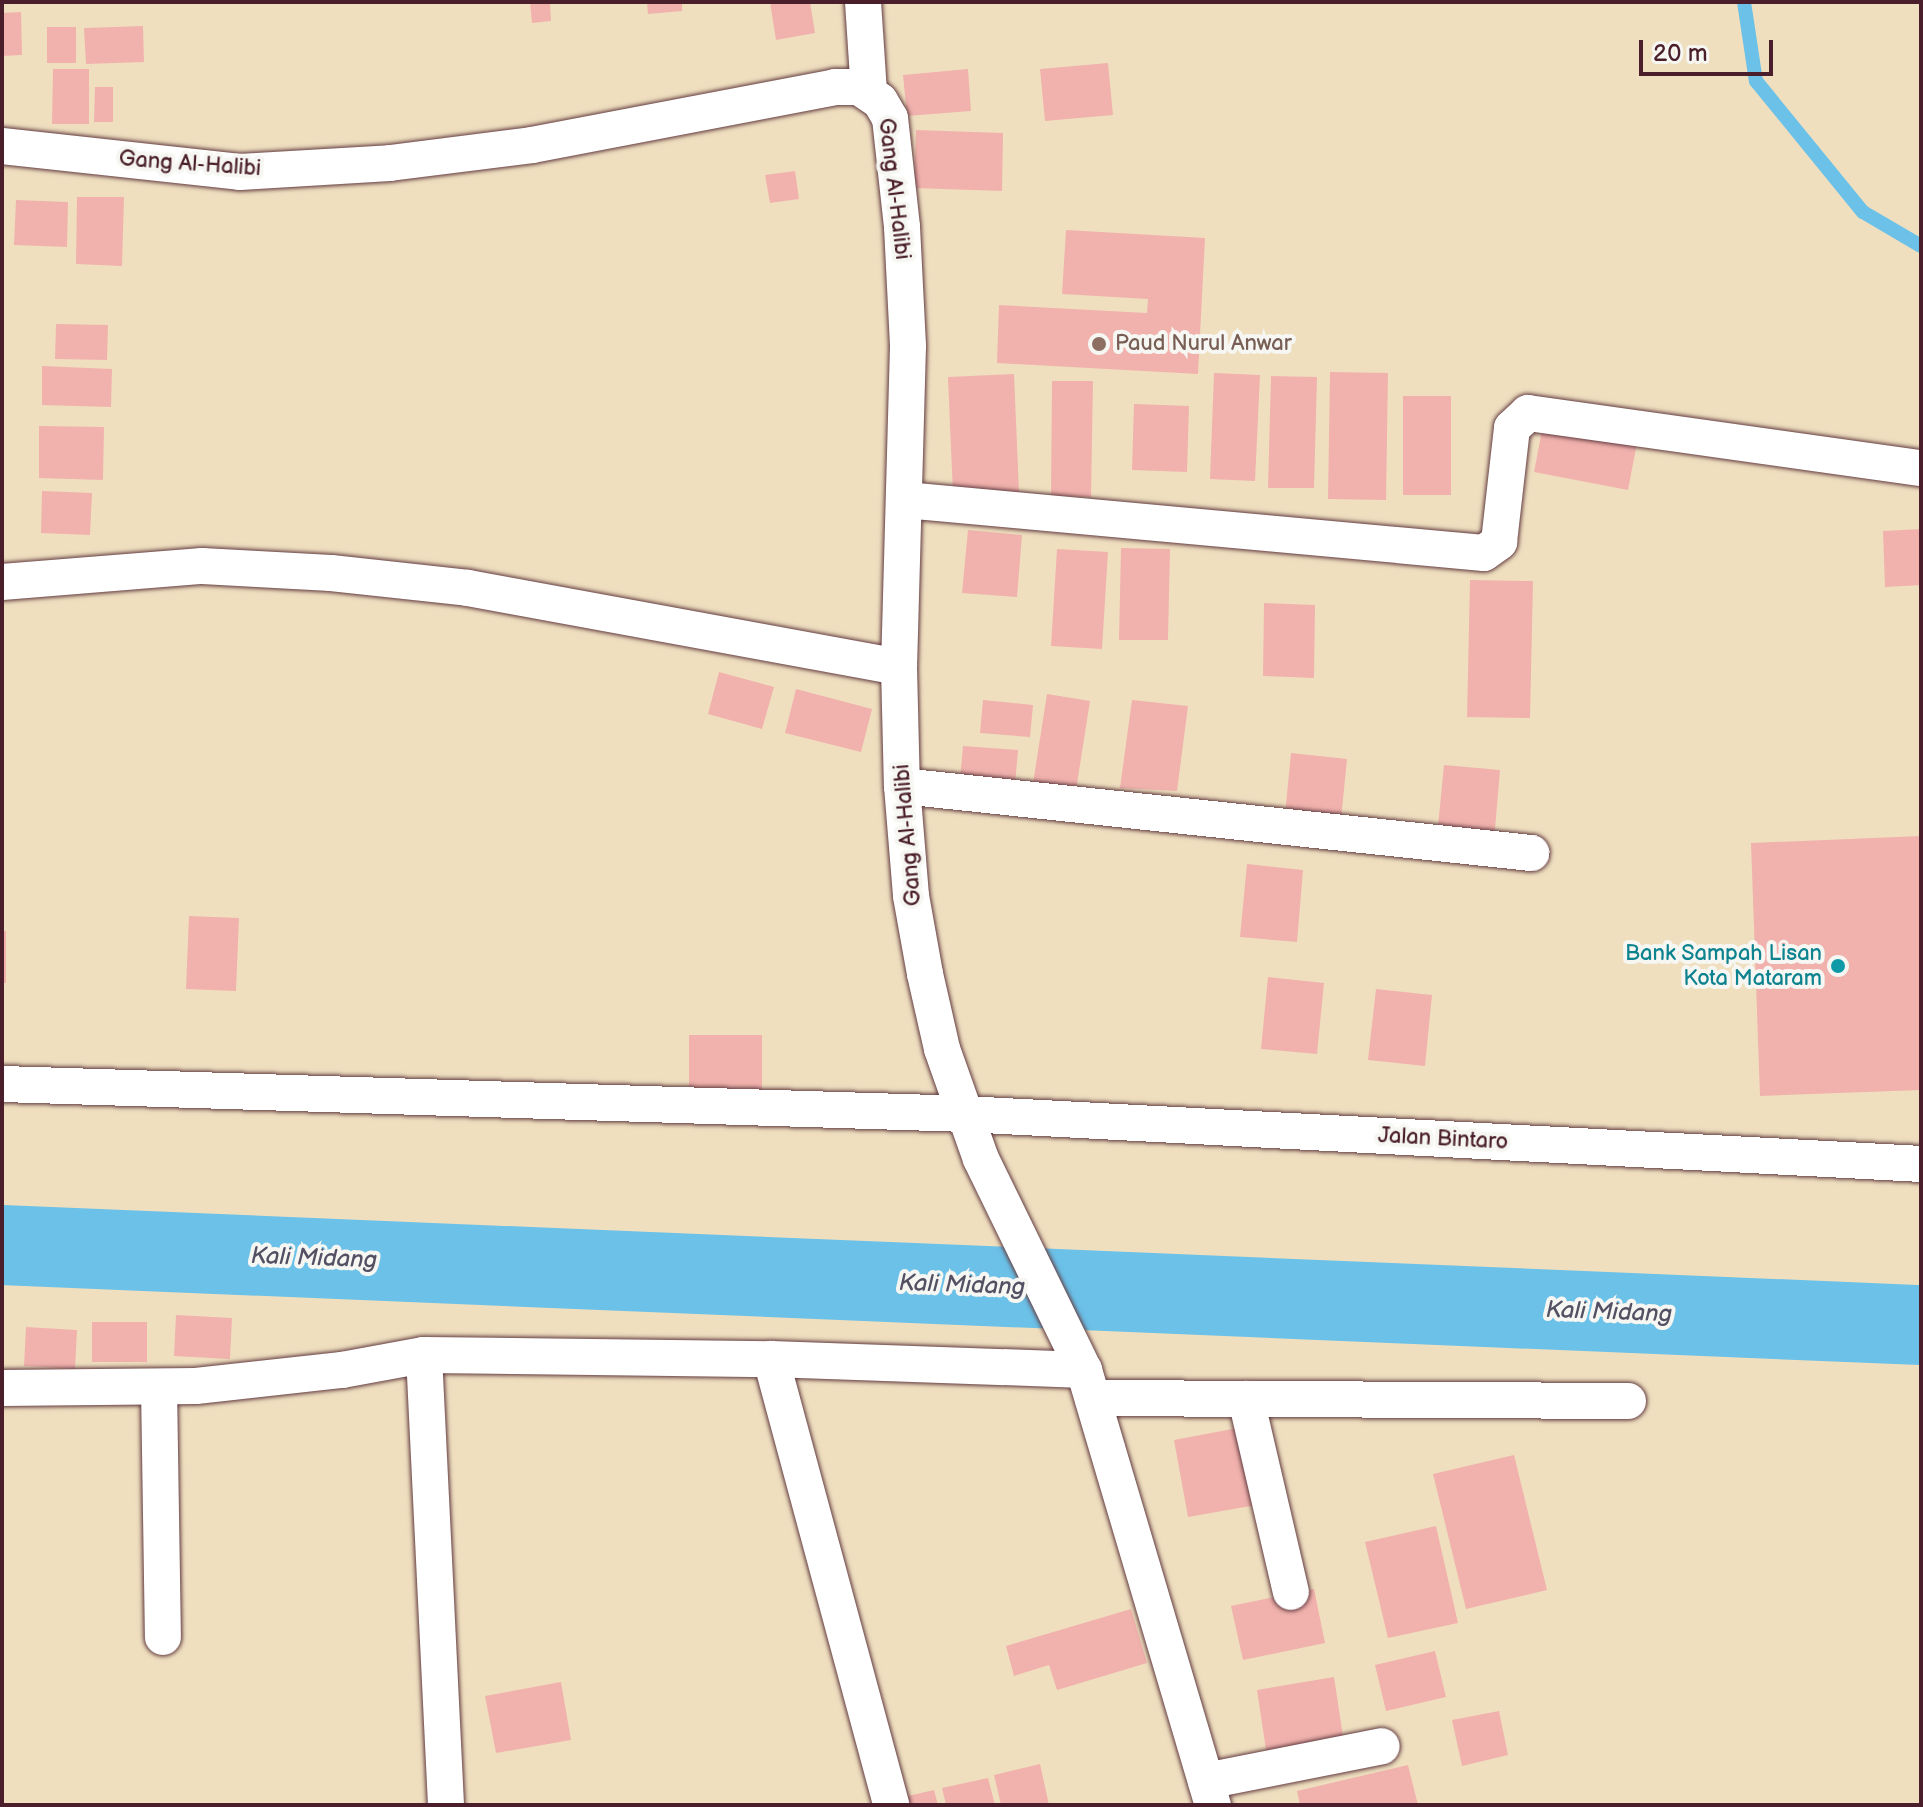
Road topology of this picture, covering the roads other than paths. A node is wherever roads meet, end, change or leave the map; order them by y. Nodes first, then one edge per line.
1 (863, 2) edge
2 (869, 92) junction
3 (2, 146) edge
4 (1921, 468) edge
5 (905, 500) junction
6 (2, 582) edge
7 (899, 667) junction
8 (902, 786) junction
9 (1531, 853) dead end
10 (2, 1084) edge
11 (965, 1114) junction
12 (1921, 1164) edge
13 (424, 1355) junction
14 (771, 1359) junction
15 (1082, 1371) junction
16 (159, 1387) junction
17 (2, 1388) edge
18 (1246, 1399) junction
19 (1628, 1401) dead end
20 (1291, 1592) dead end
21 (163, 1637) dead end
22 (1382, 1746) dead end
23 (1210, 1793) edge
24 (446, 1805) edge
25 (891, 1805) edge

1 - 2 street
2 - 3 street, Gang Al-Halibi
2 - 5 street, Gang Al-Halibi
4 - 5 street
5 - 7 street, Gang Al-Halibi
6 - 7 street
7 - 8 street, Gang Al-Halibi
8 - 9 street
8 - 11 street, Gang Al-Halibi
10 - 11 street, Jalan Bintaro
11 - 12 street, Jalan Bintaro
11 - 15 street, Gang Al-Halibi
13 - 14 street
13 - 16 street
13 - 24 street
14 - 15 street
14 - 25 street
15 - 18 street
15 - 23 street, Gang Al-Halibi
16 - 17 street
16 - 21 street
18 - 19 street
18 - 20 street
22 - 23 street

